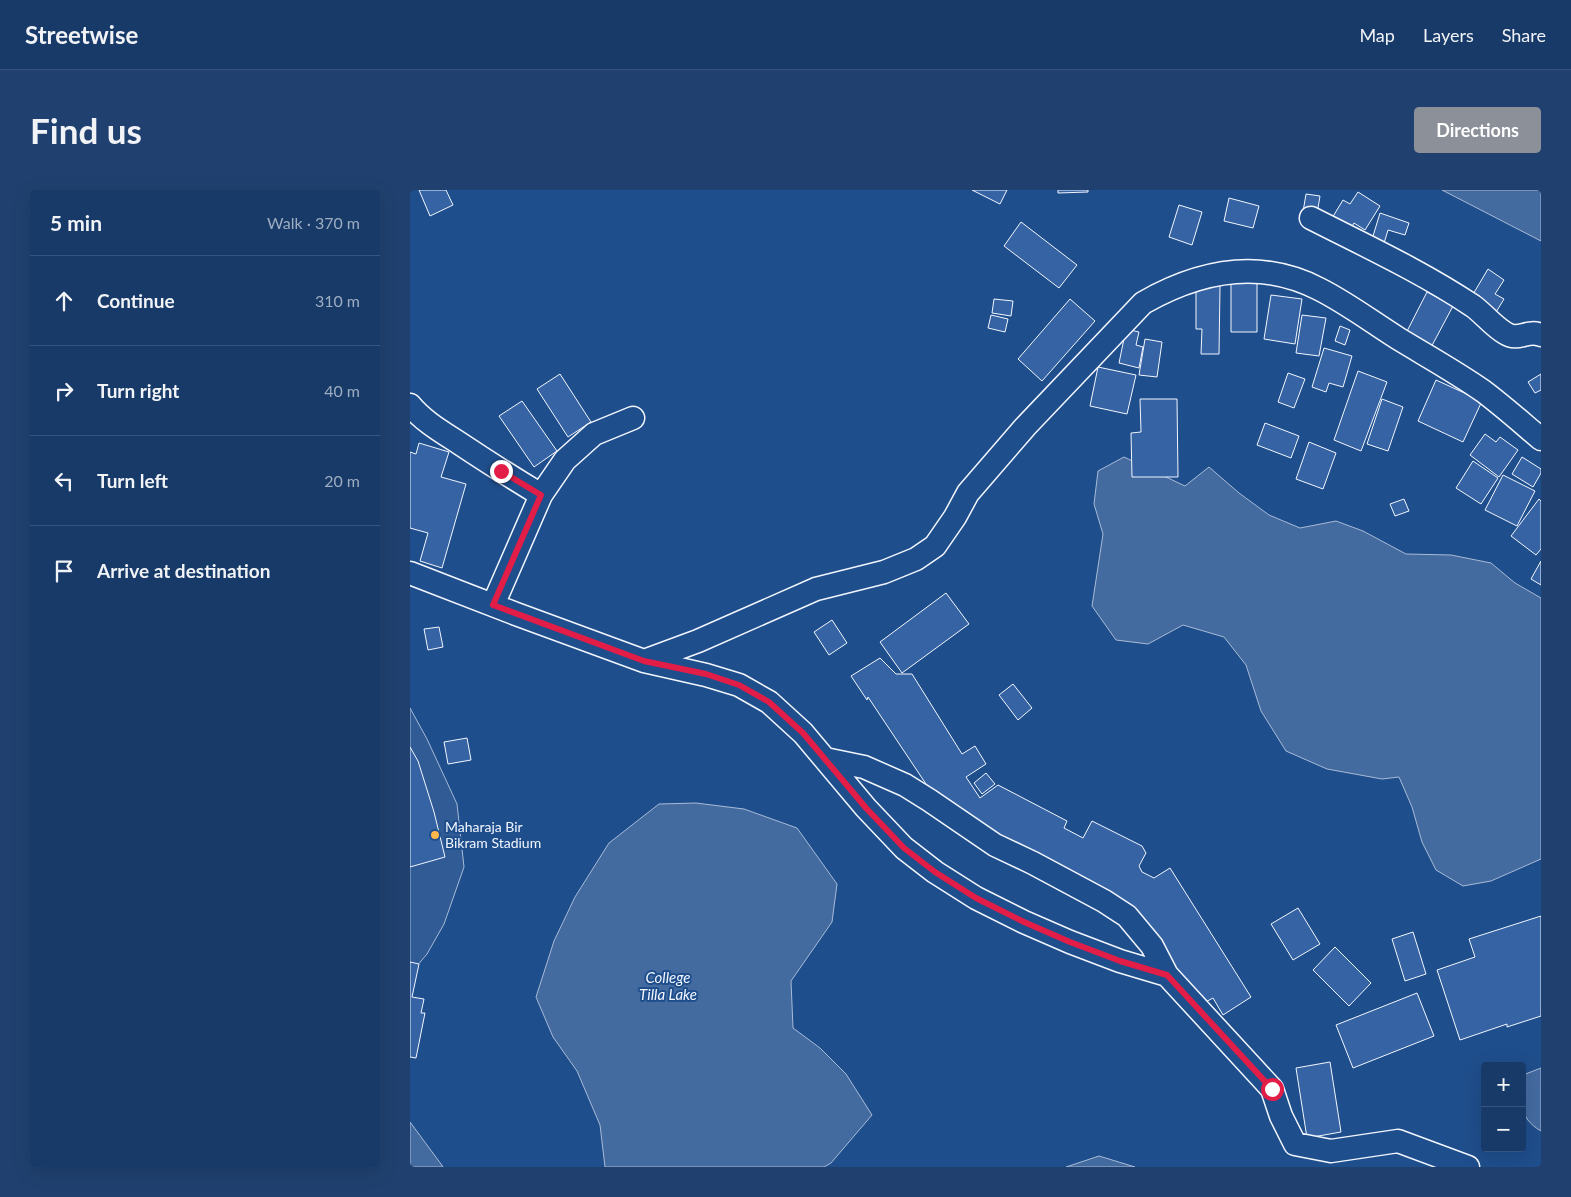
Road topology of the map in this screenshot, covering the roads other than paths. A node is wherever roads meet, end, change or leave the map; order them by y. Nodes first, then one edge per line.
1 (1311, 218) dead end
2 (1541, 336) edge
3 (410, 405) edge
4 (633, 418) dead end
5 (1541, 439) edge
6 (541, 495) junction
7 (410, 573) edge
8 (493, 605) junction
9 (644, 661) junction
10 (825, 759) junction
11 (1167, 975) junction
12 (1468, 1167) edge

1 - 2 street
3 - 6 street
4 - 6 street
5 - 9 street
6 - 8 street
7 - 8 street
8 - 9 street
9 - 10 street
10 - 11 street
10 - 11 street
11 - 12 street

